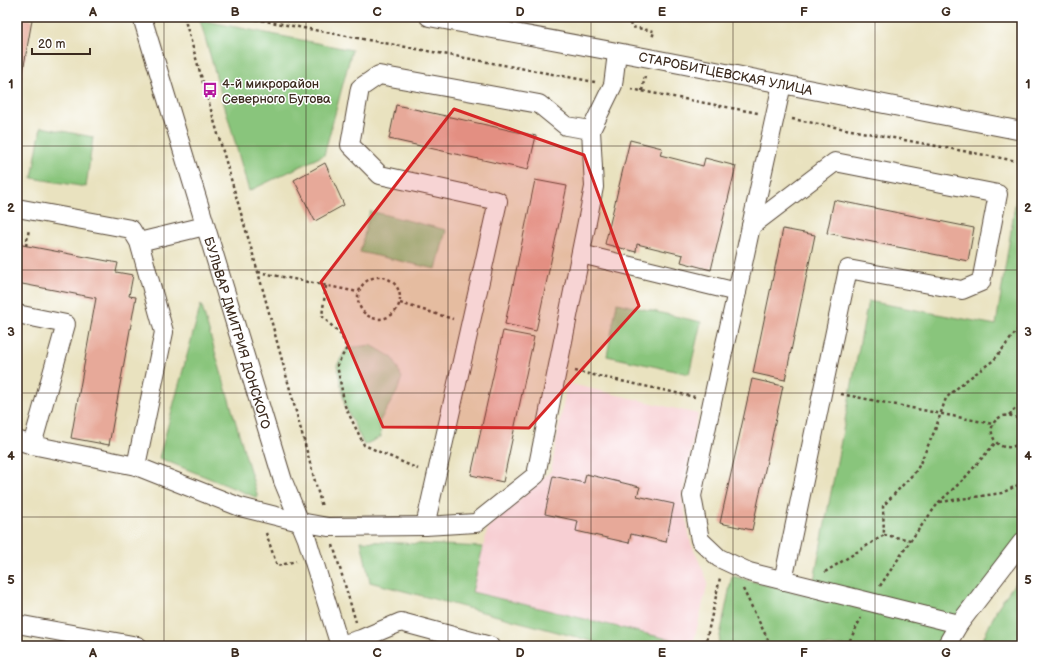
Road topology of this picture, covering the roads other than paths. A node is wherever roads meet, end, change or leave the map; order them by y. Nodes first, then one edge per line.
1 (142, 17) edge
2 (429, 17) edge
3 (617, 53) junction
4 (782, 84) junction
5 (591, 130) junction
6 (1022, 131) edge
7 (17, 208) edge
8 (205, 226) junction
9 (751, 226) junction
10 (139, 242) junction
11 (581, 254) junction
12 (737, 292) junction
13 (17, 314) edge
14 (25, 442) edge
15 (136, 466) junction
16 (300, 522) junction
17 (425, 526) junction
18 (1022, 542) edge
19 (783, 581) junction
20 (17, 624) edge
21 (960, 624) junction
22 (138, 646) edge
23 (340, 646) edge
24 (490, 646) edge
25 (946, 646) edge

1 - 8 street, БУЛЬВАР ДМИТРИЯ ДОНСКОГО
2 - 3 street, СТАРОБИТЦЕВСКАЯ УЛИЦА
3 - 4 street, СТАРОБИТЦЕВСКАЯ УЛИЦА
3 - 5 street
4 - 6 street, СТАРОБИТЦЕВСКАЯ УЛИЦА
4 - 9 street
5 - 11 street
5 - 17 street
7 - 10 street
8 - 10 street
8 - 16 street, БУЛЬВАР ДМИТРИЯ ДОНСКОГО
9 - 12 street
9 - 19 street
10 - 15 street
11 - 12 street
11 - 17 street
12 - 19 street
13 - 14 street
14 - 15 street
15 - 16 street
16 - 17 street
16 - 23 street, БУЛЬВАР ДМИТРИЯ ДОНСКОГО
18 - 21 street
19 - 21 street
20 - 22 street
21 - 25 street
23 - 24 street

